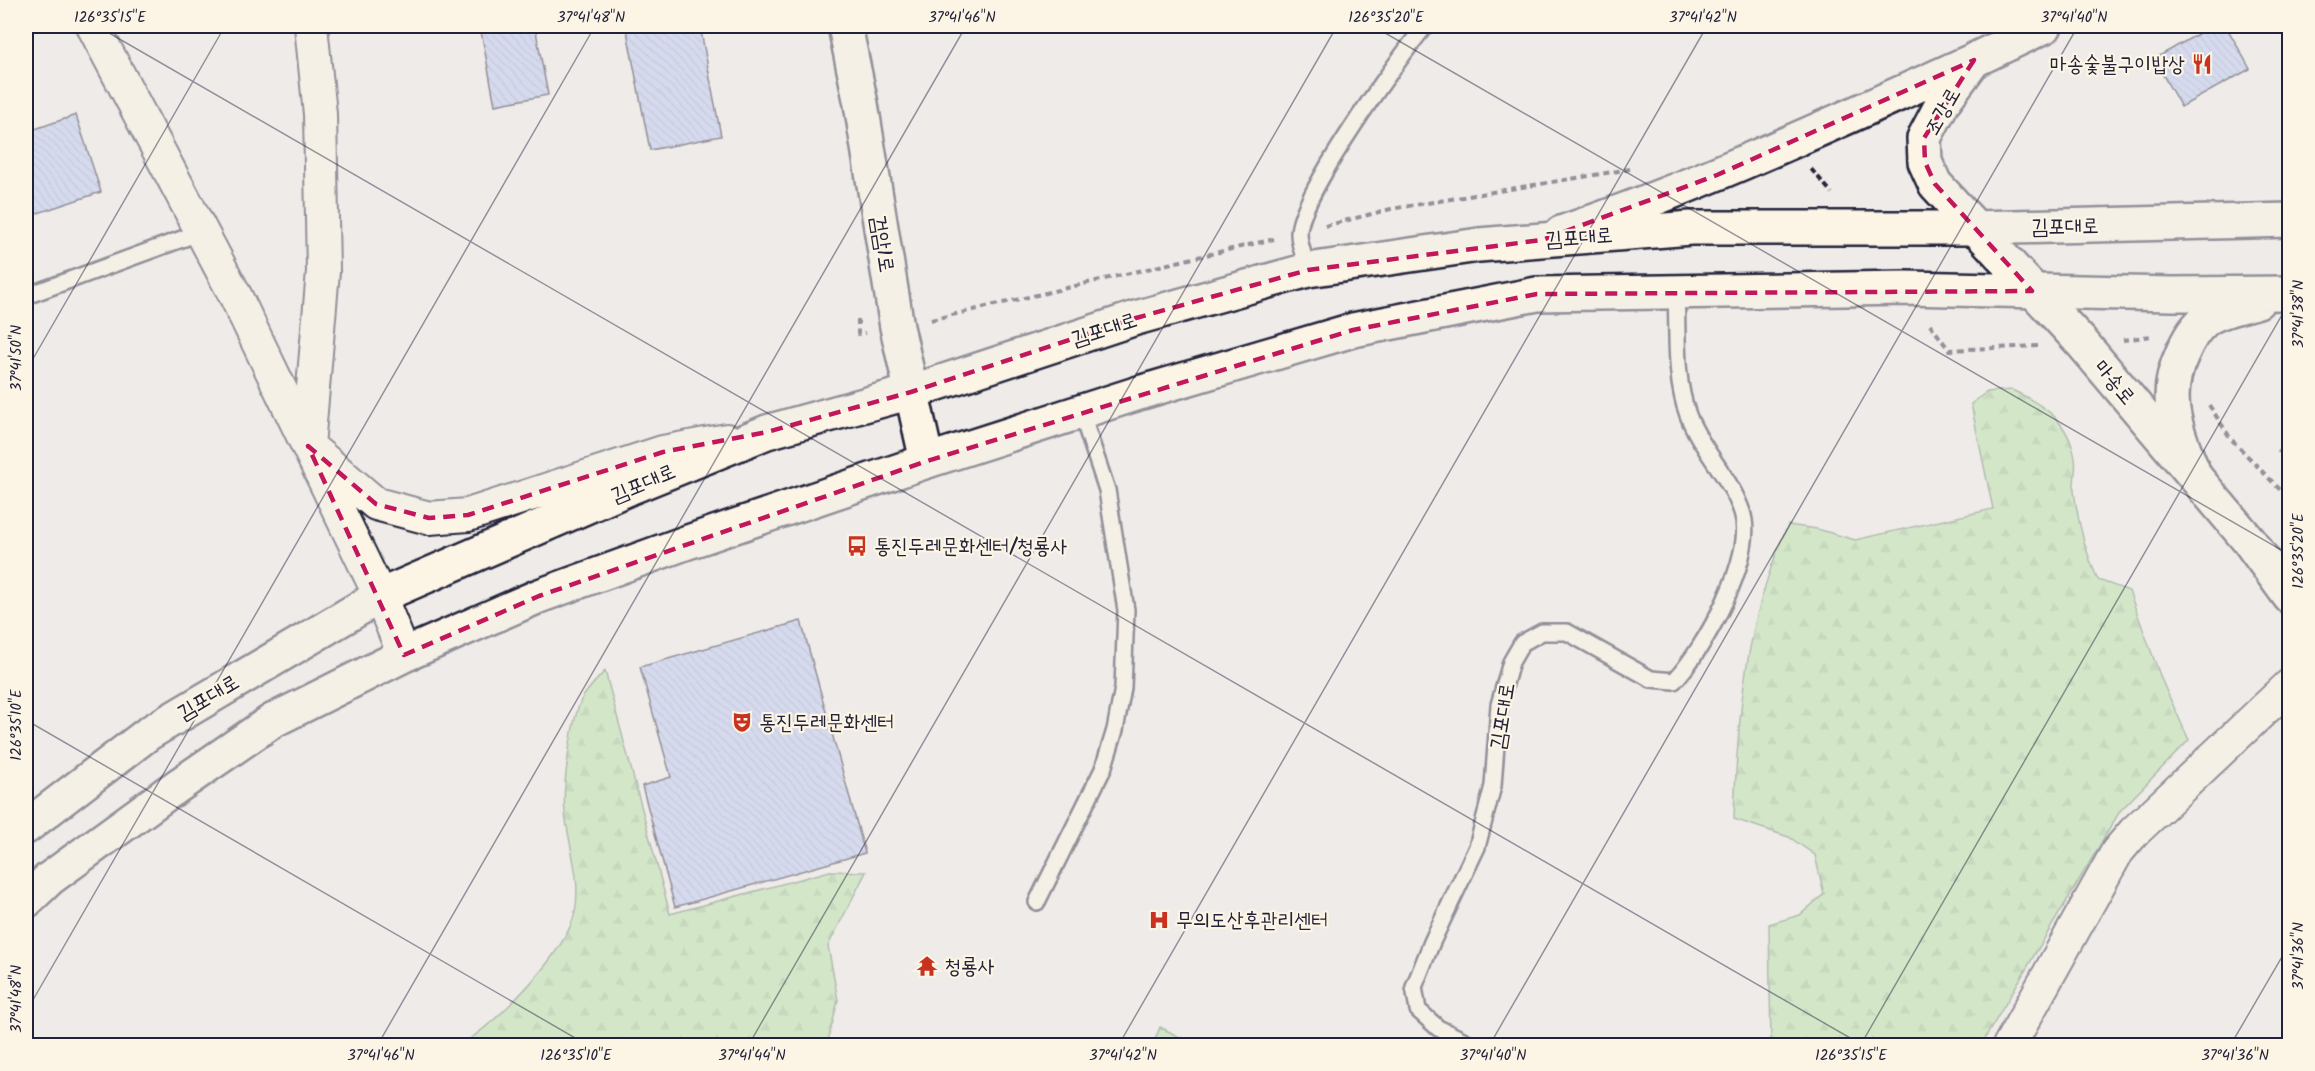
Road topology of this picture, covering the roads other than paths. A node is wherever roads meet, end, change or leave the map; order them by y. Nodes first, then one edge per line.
1 (93, 26) edge
2 (311, 26) edge
3 (845, 26) edge
4 (1425, 26) edge
5 (2044, 26) edge
6 (1974, 60) junction
7 (2289, 220) edge
8 (1973, 228) junction
9 (201, 232) junction
10 (1542, 240) junction
11 (1308, 270) junction
12 (2032, 291) junction
13 (1676, 292) junction
14 (2284, 293) edge
15 (26, 296) edge
16 (911, 392) junction
17 (1081, 412) junction
18 (767, 432) junction
19 (308, 446) junction
20 (927, 461) junction
21 (2194, 474) junction
22 (2250, 542) junction
23 (2289, 571) edge
24 (380, 596) junction
25 (2289, 597) edge
26 (404, 655) junction
27 (2289, 686) edge
28 (26, 827) edge
29 (26, 901) edge
30 (1037, 902) dead end
31 (1475, 1046) edge
32 (2009, 1046) edge

1 - 9 street
2 - 19 street
3 - 16 main road, 검암1로
4 - 11 lane
5 - 6 main road, 조강로
6 - 8 main road, 조강로
6 - 10 main road
7 - 8 main road, 김포대로
8 - 10 main road, 김포대로
8 - 12 main road, 마송로
9 - 15 lane
9 - 19 street
10 - 11 main road, 김포대로
11 - 16 main road, 김포대로
12 - 13 main road
12 - 14 main road
12 - 21 main road, 마송로
13 - 17 main road
13 - 31 lane, 김포대로
14 - 21 main road
16 - 18 main road, 김포대로
16 - 20 main road, 검암1로
17 - 20 main road
17 - 30 lane
18 - 19 street
18 - 24 main road, 김포대로
19 - 24 street
20 - 26 main road
21 - 22 main road, 마송로
22 - 23 main road, 마송로
22 - 25 main road, 마송로
24 - 26 street
24 - 28 main road, 김포대로
26 - 29 main road
27 - 32 street

